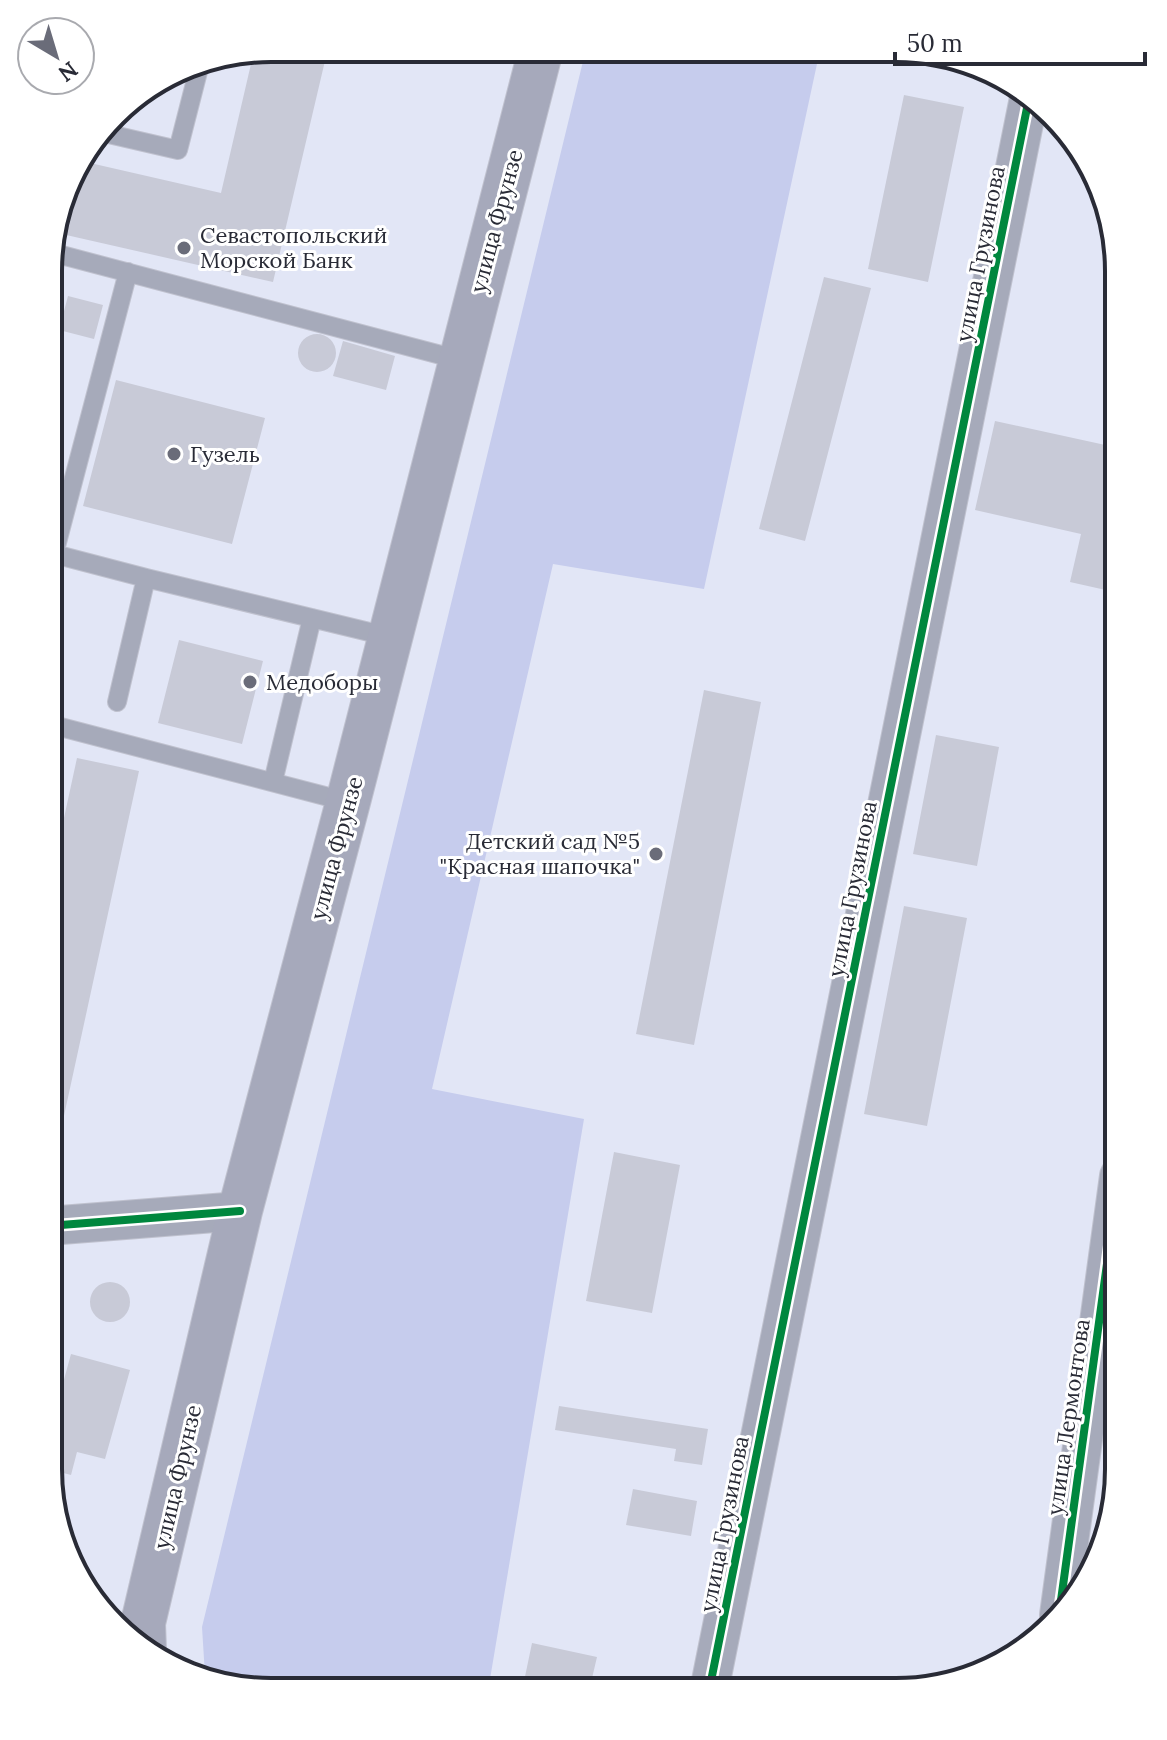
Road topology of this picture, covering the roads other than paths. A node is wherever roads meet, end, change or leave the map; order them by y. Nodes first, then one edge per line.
1 (538, 62) edge
2 (197, 76) edge
3 (1027, 108) edge
4 (113, 135) edge
5 (63, 255) edge
6 (128, 272) junction
7 (460, 360) junction
8 (62, 524) edge
9 (62, 556) edge
10 (146, 578) junction
11 (312, 618) junction
12 (390, 637) junction
13 (117, 702) dead end
14 (62, 727) edge
15 (273, 782) junction
16 (348, 802) junction
17 (240, 1211) junction
18 (62, 1225) edge
19 (1105, 1278) edge
20 (1062, 1596) edge
21 (139, 1631) edge
22 (712, 1678) edge

1 - 7 main road, улица Фрунзе
2 - 4 lane
3 - 22 street, улица Грузинова
5 - 6 lane
6 - 7 lane
6 - 8 lane
7 - 12 main road, улица Фрунзе
9 - 10 lane
10 - 11 lane
10 - 13 lane
11 - 12 lane
11 - 15 lane
12 - 16 main road, улица Фрунзе
14 - 15 lane
15 - 16 lane
16 - 17 main road, улица Фрунзе
17 - 18 street
17 - 21 main road, улица Фрунзе
19 - 20 street, улица Лермонтова

